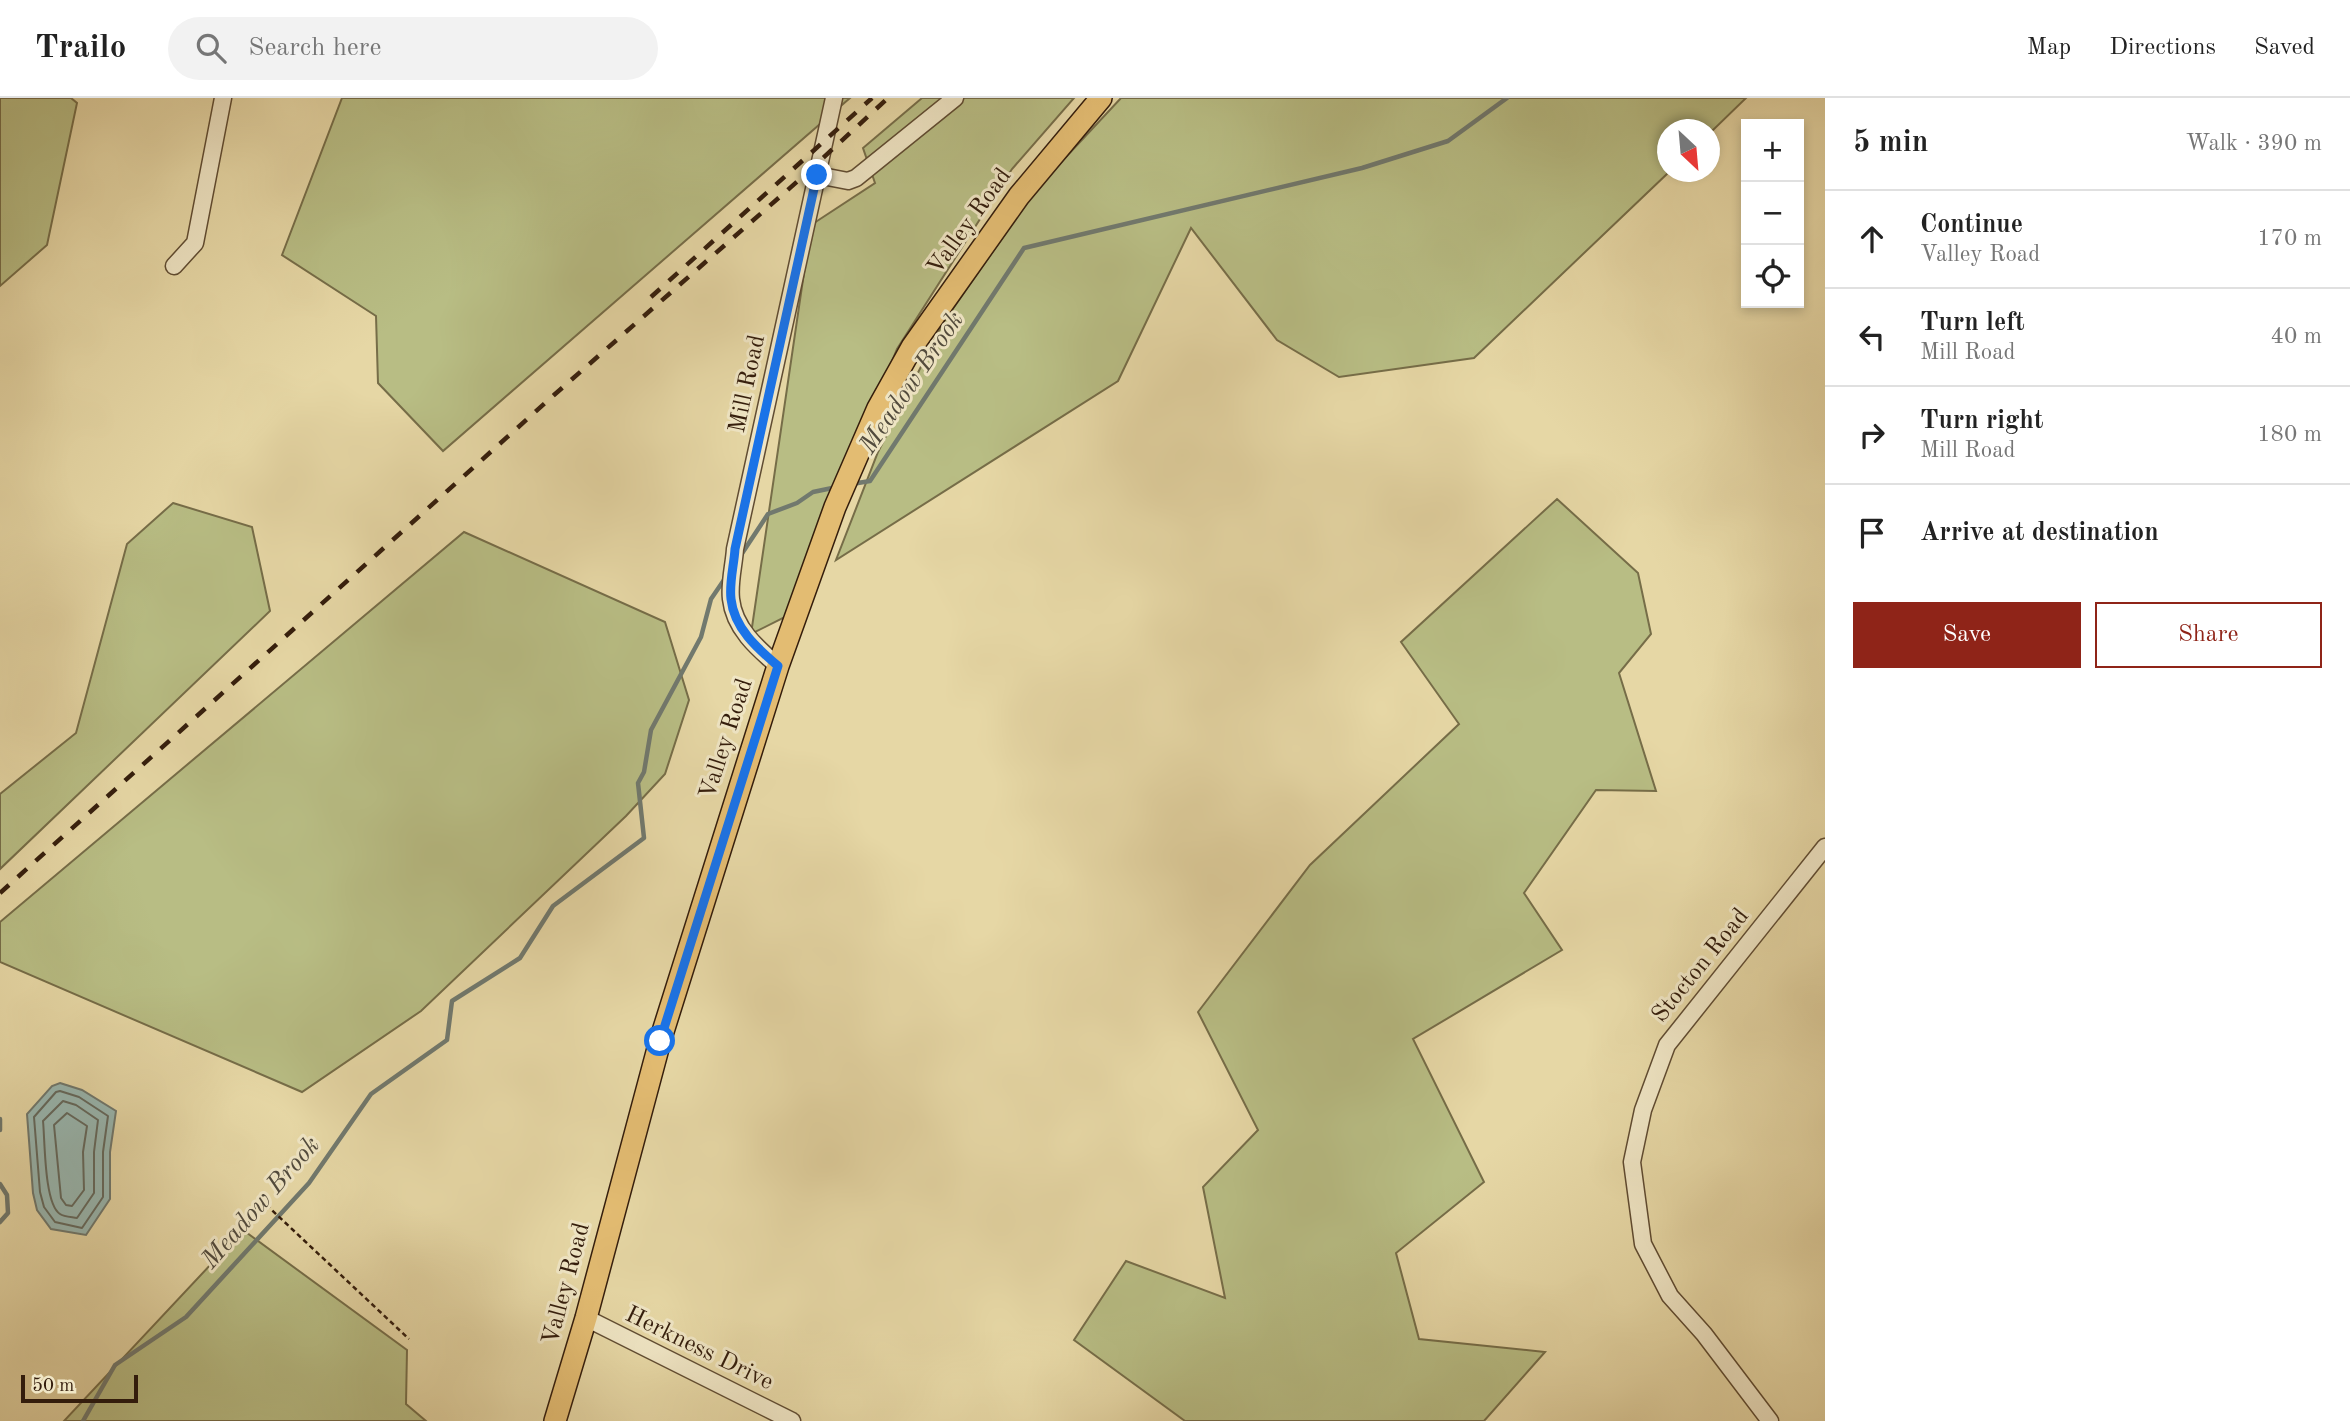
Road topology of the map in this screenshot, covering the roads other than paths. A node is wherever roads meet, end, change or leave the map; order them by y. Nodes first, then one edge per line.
1 (223, 98) edge
2 (834, 98) edge
3 (955, 98) edge
4 (1101, 98) edge
5 (817, 175) junction
6 (174, 266) dead end
7 (778, 666) junction
8 (1825, 846) edge
9 (586, 1318) junction
10 (555, 1421) edge
11 (792, 1421) edge
12 (1770, 1421) edge

1 - 6 street
2 - 5 street, Mill Road
3 - 5 street
4 - 7 main road, Valley Road
5 - 7 street, Mill Road
7 - 9 main road, Valley Road
8 - 12 street, Stocton Road
9 - 10 main road, Valley Road
9 - 11 street, Herkness Drive

